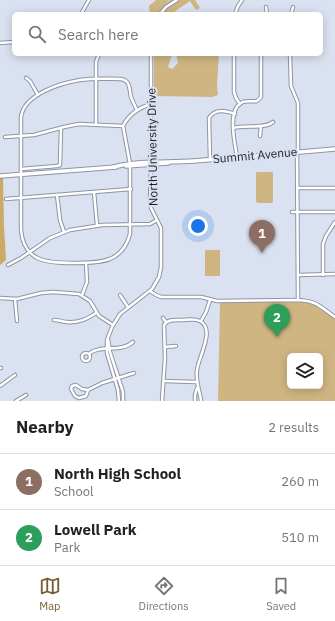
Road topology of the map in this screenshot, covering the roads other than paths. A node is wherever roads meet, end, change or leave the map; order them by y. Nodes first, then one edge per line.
1 (89, 0) edge
2 (177, 0) edge
3 (236, 0) edge
4 (241, 1) edge
5 (293, 6) dead end
6 (266, 7) dead end
7 (82, 12) edge
8 (162, 12) edge
9 (235, 12) edge
10 (267, 12) edge
11 (292, 12) edge
12 (12, 42) edge
13 (0, 43) edge
14 (98, 56) edge
15 (151, 56) edge
16 (234, 56) edge
17 (261, 56) edge
18 (290, 56) edge
19 (26, 78) dead end
20 (96, 79) junction
21 (38, 95) junction
22 (151, 104) junction
23 (240, 104) junction
24 (137, 110) junction
25 (207, 113) dead end
26 (235, 114) junction
27 (210, 116) junction
28 (273, 122) dead end
29 (96, 124) junction
30 (123, 126) junction
31 (261, 126) junction
32 (61, 128) junction
33 (233, 128) junction
34 (21, 136) junction
35 (260, 136) dead end
36 (5, 137) dead end
37 (335, 149) edge
38 (298, 152) junction
39 (237, 157) junction
40 (210, 159) junction
41 (151, 163) junction
42 (130, 165) junction
43 (21, 169) junction
44 (21, 175) junction
45 (0, 176) edge
46 (297, 188) junction
47 (335, 188) edge
48 (131, 189) junction
49 (94, 192) junction
50 (57, 194) junction
51 (21, 197) junction
52 (6, 199) dead end
53 (292, 212) dead end
54 (297, 212) junction
55 (335, 212) edge
56 (157, 220) junction
57 (335, 222) edge
58 (131, 224) junction
59 (97, 225) junction
60 (64, 232) junction
61 (30, 252) junction
62 (86, 263) junction
63 (9, 264) dead end
64 (335, 274) edge
65 (298, 275) junction
66 (323, 275) junction
67 (150, 291) junction
68 (82, 295) junction
69 (120, 295) dead end
70 (0, 298) edge
71 (15, 299) junction
72 (210, 300) junction
73 (298, 300) junction
74 (128, 307) junction
75 (96, 313) junction
76 (335, 316) edge
77 (163, 318) dead end
78 (54, 320) dead end
79 (17, 321) dead end
80 (166, 322) junction
81 (201, 322) junction
82 (113, 325) junction
83 (133, 342) dead end
84 (176, 346) dead end
85 (165, 347) junction
86 (108, 348) junction
87 (90, 354) dead end
88 (134, 373) dead end
89 (15, 375) dead end
90 (118, 378) junction
91 (114, 379) junction
92 (164, 381) junction
93 (196, 382) junction
94 (0, 386) edge
95 (197, 388) junction
96 (88, 390) junction
97 (26, 395) dead end
98 (16, 401) edge
99 (118, 401) edge
100 (123, 401) edge
101 (162, 401) edge
102 (195, 401) edge
103 (201, 401) edge

1 - 7 street
2 - 8 street
3 - 4 street
4 - 9 street
5 - 11 street
6 - 10 street
12 - 13 street
14 - 20 street
15 - 22 street, North University Drive
16 - 23 street
17 - 23 street
18 - 38 street
19 - 21 street
20 - 21 street
20 - 24 street
20 - 29 street
21 - 34 street
22 - 24 street
22 - 41 street, North University Drive
23 - 26 street
24 - 30 street
25 - 27 street
26 - 27 street
26 - 33 street
27 - 40 street
28 - 31 street
29 - 30 street
29 - 32 street
30 - 42 street
31 - 33 street
31 - 35 street
32 - 34 street
32 - 43 street
33 - 39 street
34 - 36 street
34 - 43 street
37 - 38 main road, Summit Avenue
38 - 39 main road, Summit Avenue
38 - 46 street
39 - 40 main road, Summit Avenue
40 - 41 main road, Summit Avenue
41 - 42 main road, Summit Avenue
41 - 56 street, North University Drive
42 - 44 main road, Summit Avenue
42 - 48 street
43 - 44 street
44 - 45 main road, Summit Avenue
44 - 51 street
46 - 47 street
46 - 54 street
48 - 49 street
48 - 58 street
49 - 50 street
49 - 59 street
50 - 51 street
50 - 60 street
51 - 52 street
51 - 61 street
53 - 54 street
54 - 55 street
54 - 65 street
56 - 58 street
56 - 67 street, North University Drive
57 - 66 street
58 - 59 street
58 - 62 street
59 - 60 street
60 - 61 street
61 - 62 street
61 - 63 street
62 - 68 street
64 - 66 street
65 - 66 street
65 - 73 street
67 - 72 street
67 - 74 street, North University Drive
68 - 71 street
68 - 75 street
69 - 74 street
70 - 71 street
71 - 79 street
72 - 73 street
72 - 81 street
73 - 76 street
74 - 82 street, North University Drive
75 - 78 street
75 - 82 street
77 - 80 street
80 - 81 street
80 - 85 street
81 - 93 street
82 - 86 street, North University Drive
83 - 86 street
84 - 85 street
85 - 92 street
86 - 87 street
86 - 90 street, North University Drive
86 - 91 street, North University Drive
88 - 90 street
89 - 94 street
90 - 91 street
90 - 100 street, North University Drive
91 - 96 street
91 - 99 street, North University Drive
92 - 93 street
92 - 101 street
93 - 95 street
95 - 102 street
95 - 103 street
96 - 96 street
97 - 98 street

